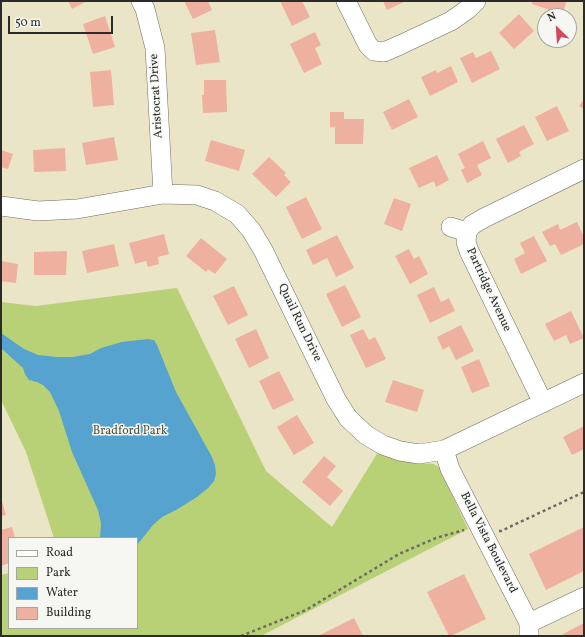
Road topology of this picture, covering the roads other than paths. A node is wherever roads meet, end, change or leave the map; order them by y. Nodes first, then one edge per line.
1 (141, 1) edge
2 (346, 1) edge
3 (476, 1) edge
4 (584, 169) edge
5 (163, 194) junction
6 (1, 206) edge
7 (584, 383) edge
8 (543, 404) junction
9 (444, 450) junction
10 (584, 597) edge
11 (529, 629) edge

1 - 5 street, Aristocrat Drive
2 - 3 street
4 - 8 street, Partridge Avenue
5 - 6 street, Quail Run Drive
5 - 9 street, Quail Run Drive
7 - 8 street, Quail Run Drive
8 - 9 street, Quail Run Drive
9 - 11 street, Bella Vista Boulevard
10 - 11 street

